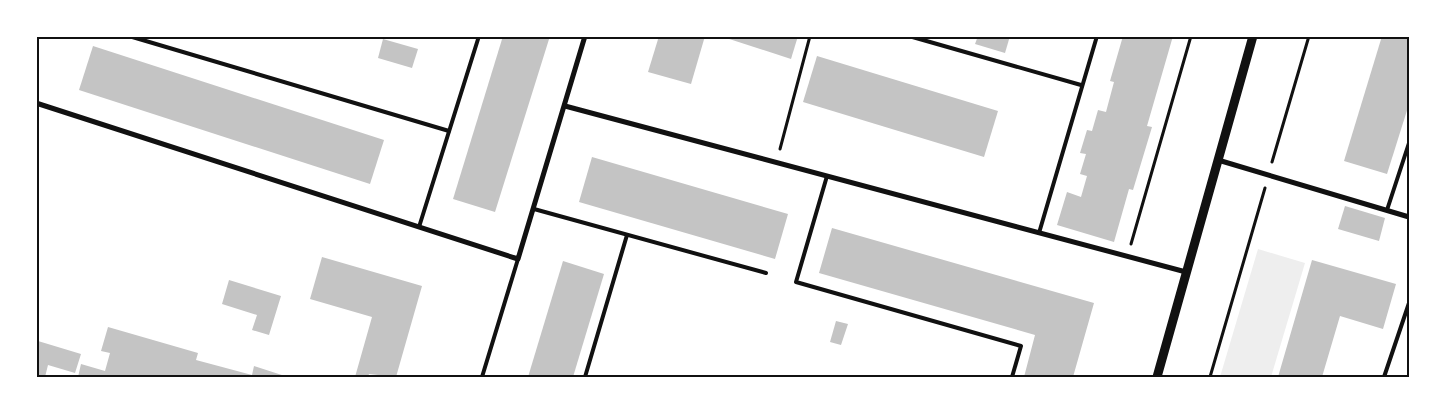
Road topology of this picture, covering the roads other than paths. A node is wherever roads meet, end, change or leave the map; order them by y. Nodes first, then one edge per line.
1 (129, 36) edge
2 (479, 36) edge
3 (585, 36) edge
4 (909, 36) edge
5 (1096, 36) edge
6 (1253, 36) edge
7 (1081, 85) junction
8 (36, 103) edge
9 (565, 106) junction
10 (449, 131) junction
11 (1409, 143) edge
12 (1218, 160) junction
13 (827, 176) junction
14 (534, 209) junction
15 (1387, 210) junction
16 (1409, 217) edge
17 (419, 227) junction
18 (1039, 233) junction
19 (628, 235) junction
20 (518, 259) junction
21 (1186, 272) junction
22 (766, 273) dead end
23 (1409, 303) edge
24 (482, 377) edge
25 (585, 377) edge
26 (1012, 377) edge
27 (1156, 377) edge
28 (1384, 377) edge

1 - 10 lane
2 - 10 lane
3 - 9 street
4 - 7 lane
5 - 7 lane
6 - 12 street
7 - 18 lane
8 - 17 street
9 - 13 street
9 - 14 street
10 - 17 lane
11 - 15 lane
12 - 15 street
12 - 21 street
13 - 18 street
13 - 26 lane
14 - 19 lane
14 - 20 street
15 - 16 street
17 - 20 street
18 - 21 street
19 - 22 lane
19 - 25 lane
20 - 24 lane
21 - 27 street
23 - 28 lane

